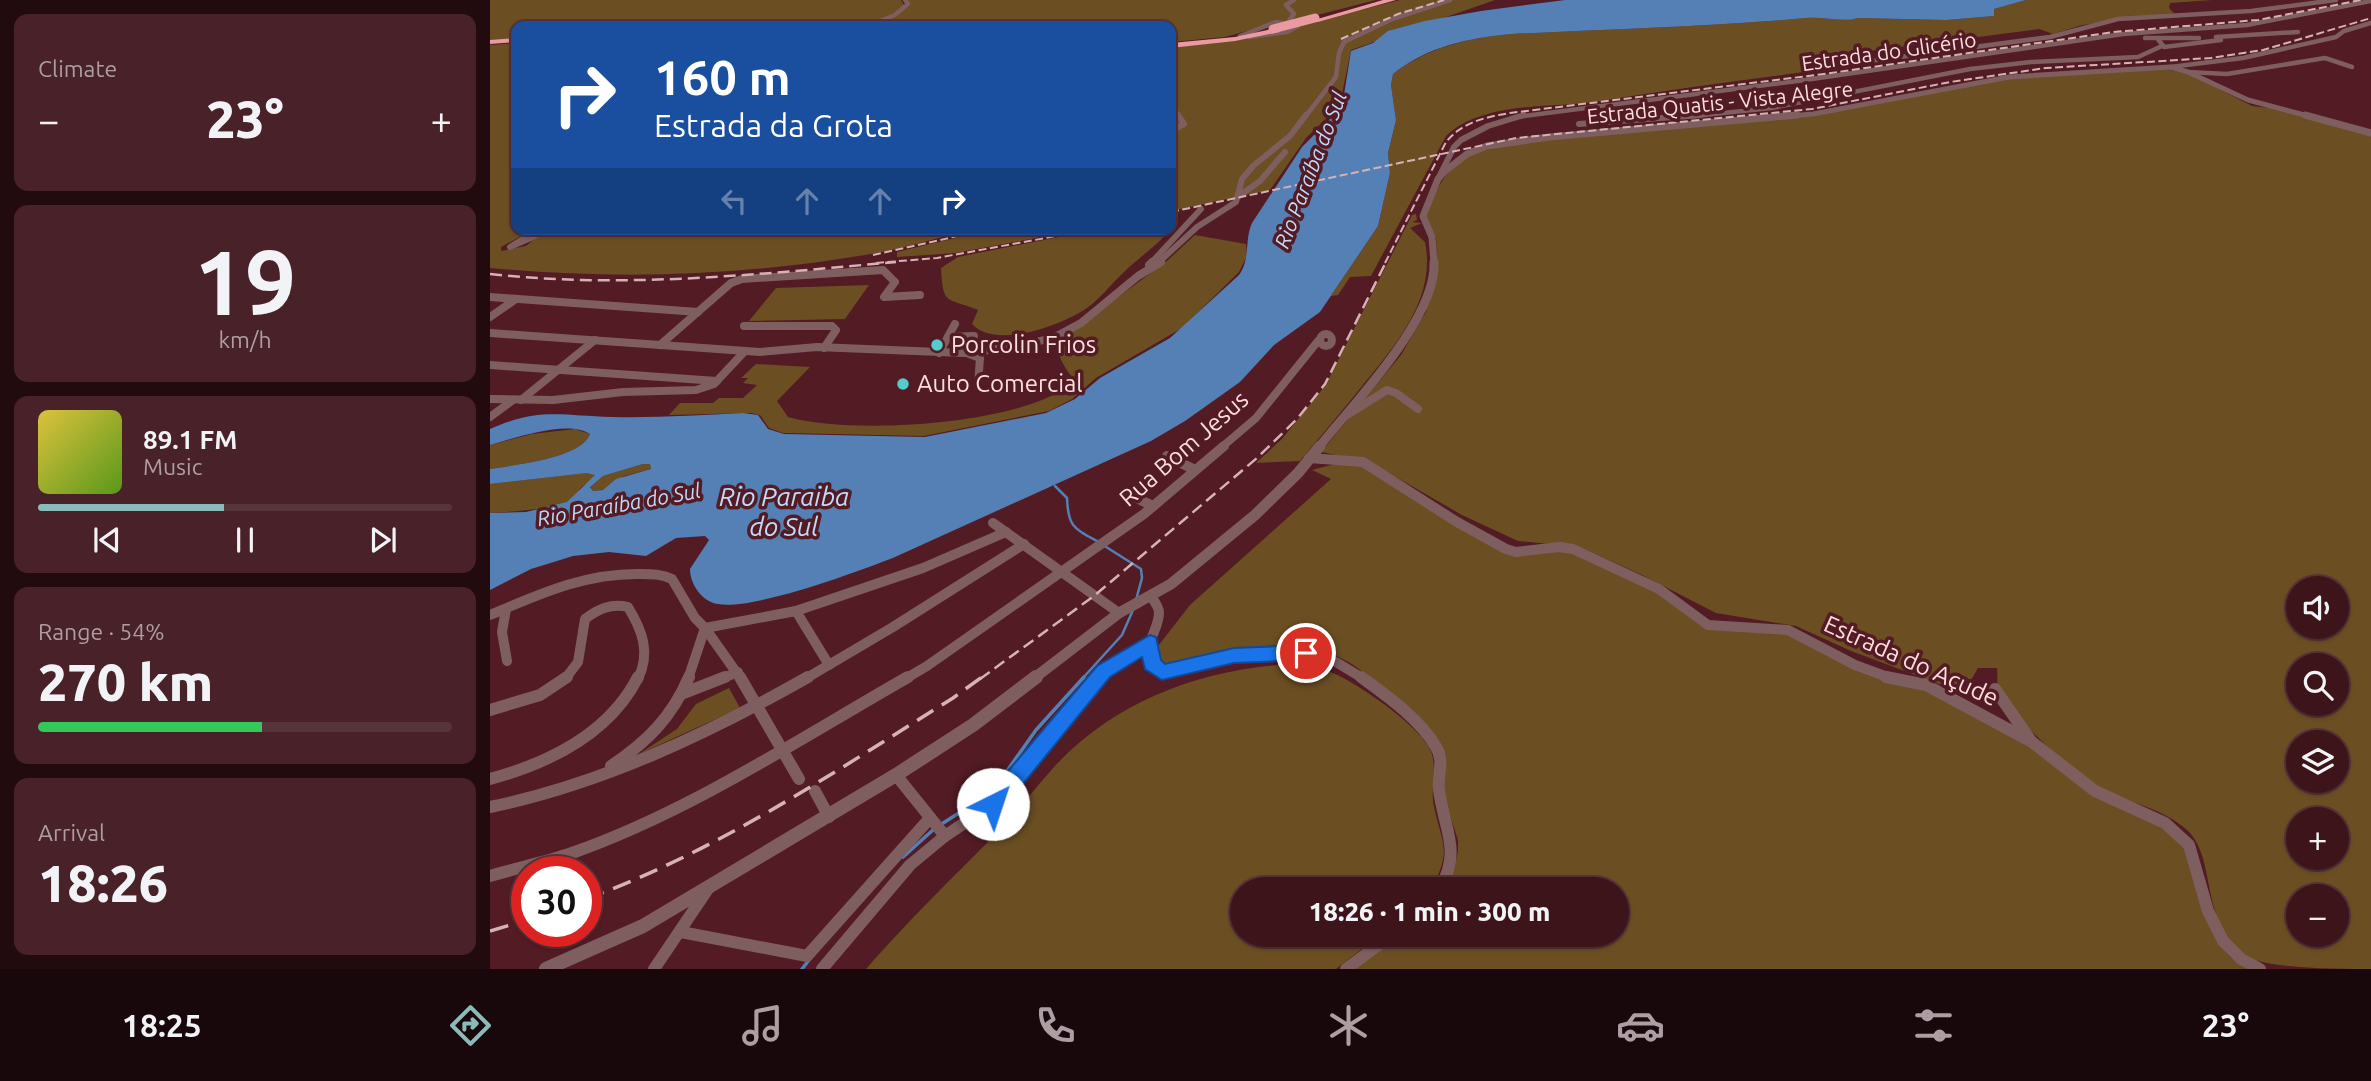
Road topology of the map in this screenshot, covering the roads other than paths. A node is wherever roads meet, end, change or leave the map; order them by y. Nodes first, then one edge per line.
1 (905, 0) edge
2 (1294, 0) edge
3 (1383, 0) edge
4 (1392, 0) edge
5 (1450, 0) edge
6 (2336, 0) edge
7 (2371, 2) edge
8 (1317, 19) junction
9 (880, 21) edge
10 (1288, 22) junction
11 (2371, 23) edge
12 (2298, 32) dead end
13 (1242, 37) junction
14 (2158, 38) junction
15 (2221, 40) dead end
16 (511, 41) edge
17 (490, 43) edge
18 (2066, 43) junction
19 (1176, 44) edge
20 (2190, 44) junction
21 (2162, 46) junction
22 (1839, 65) dead end
23 (2170, 66) junction
24 (2352, 67) dead end
25 (2188, 72) junction
26 (1176, 112) edge
27 (1579, 124) dead end
28 (1176, 128) edge
29 (2371, 133) edge
30 (1284, 152) dead end
31 (1438, 179) junction
32 (1239, 196) junction
33 (1201, 209) dead end
34 (1138, 276) junction
35 (920, 295) dead end
36 (490, 297) edge
37 (516, 299) junction
38 (698, 312) junction
39 (490, 317) edge
40 (955, 324) dead end
41 (744, 326) dead end
42 (490, 333) edge
43 (974, 335) dead end
44 (948, 337) junction
45 (595, 341) junction
46 (1318, 341) dead end
47 (660, 345) junction
48 (824, 348) junction
49 (745, 351) junction
50 (939, 353) junction
51 (960, 354) junction
52 (490, 365) edge
53 (558, 370) junction
54 (717, 384) junction
55 (978, 385) dead end
56 (490, 399) edge
57 (517, 400) junction
58 (1418, 409) dead end
59 (1345, 416) junction
60 (490, 417) edge
61 (1167, 456) dead end
62 (1309, 458) junction
63 (1195, 470) junction
64 (1124, 492) dead end
65 (1153, 506) junction
66 (993, 523) dead end
67 (1006, 532) junction
68 (1113, 537) joint
69 (1024, 544) junction
70 (1062, 572) junction
71 (1149, 598) junction
72 (506, 609) junction
73 (796, 611) junction
74 (1120, 612) junction
75 (490, 615) edge
76 (705, 628) junction
77 (1150, 643) junction
78 (508, 661) dead end
79 (829, 666) junction
80 (738, 672) junction
81 (1995, 689) dead end
82 (684, 693) junction
83 (757, 705) junction
84 (490, 710) edge
85 (2032, 742) junction
86 (779, 751) junction
87 (896, 775) junction
88 (490, 779) edge
89 (799, 779) dead end
90 (580, 784) junction
91 (815, 791) dead end
92 (490, 807) edge
93 (829, 817) junction
94 (938, 827) junction
95 (490, 876) edge
96 (1446, 877) edge
97 (709, 888) junction
98 (681, 932) junction
99 (1373, 947) edge
100 (549, 968) edge
101 (654, 969) edge
102 (822, 969) edge
103 (1346, 969) edge
104 (2260, 969) edge

1 - 9 street
2 - 10 street
3 - 8 highway
4 - 8 highway
5 - 32 street
6 - 22 street
7 - 18 street, Estrada do Glicério
8 - 13 highway, bridge
10 - 13 street
10 - 13 street
11 - 23 street
12 - 14 street
13 - 19 highway
14 - 18 street
14 - 20 street
14 - 21 street
15 - 20 street
16 - 17 highway
18 - 31 street, Estrada do Glicério
20 - 21 street
21 - 27 street
23 - 25 street, Estrada Quatis - Vista Alegre
23 - 31 street, Estrada Quatis - Vista Alegre
24 - 25 street
25 - 29 street, Estrada Quatis - Vista Alegre
26 - 28 street
30 - 32 street
31 - 59 street, Estrada Quatis - Vista Alegre
32 - 34 street
33 - 34 street
34 - 51 street
35 - 38 street
36 - 37 street
37 - 38 street
37 - 39 street
38 - 47 street
40 - 44 street
41 - 48 street
42 - 45 street
43 - 44 street
44 - 50 street
45 - 47 street
45 - 53 street
46 - 63 street, Rua Bom Jesus
47 - 49 street
48 - 49 street
48 - 50 street
49 - 54 street
50 - 51 street
51 - 55 street
52 - 53 street
53 - 54 street
53 - 57 street
54 - 57 street
56 - 57 street
57 - 60 street
58 - 59 street
59 - 62 street, Estrada Quatis - Vista Alegre
61 - 63 street
62 - 71 street, Estrada Quatis - Vista Alegre
62 - 85 street, Estrada do Açude
63 - 65 street, Rua Bom Jesus
64 - 65 street
65 - 68 street, Rua Bom Jesus
66 - 67 street
67 - 69 street
67 - 73 street
68 - 70 street, Rua Bom Jesus
69 - 70 street
69 - 79 street
70 - 74 street
70 - 86 street, Rua Bom Jesus
71 - 74 street, Estrada Quatis - Vista Alegre
71 - 77 street
72 - 75 street
72 - 76 street
72 - 78 street
73 - 76 street
73 - 79 street
74 - 87 street, Estrada Quatis - Vista Alegre
76 - 80 street
76 - 82 street
77 - 94 street
77 - 96 street
79 - 83 street
80 - 82 street
80 - 83 street
81 - 85 street
82 - 90 street
83 - 86 street
83 - 90 street
84 - 88 street
85 - 104 street, Estrada do Açude
86 - 89 street
86 - 95 street, Rua Bom Jesus
87 - 93 street, Estrada Quatis - Vista Alegre
87 - 94 street
90 - 92 street
91 - 93 street
93 - 97 street, Estrada Quatis - Vista Alegre
94 - 98 street
94 - 102 street
97 - 98 street
97 - 100 street, Estrada Quatis - Vista Alegre
98 - 101 street
99 - 103 street

